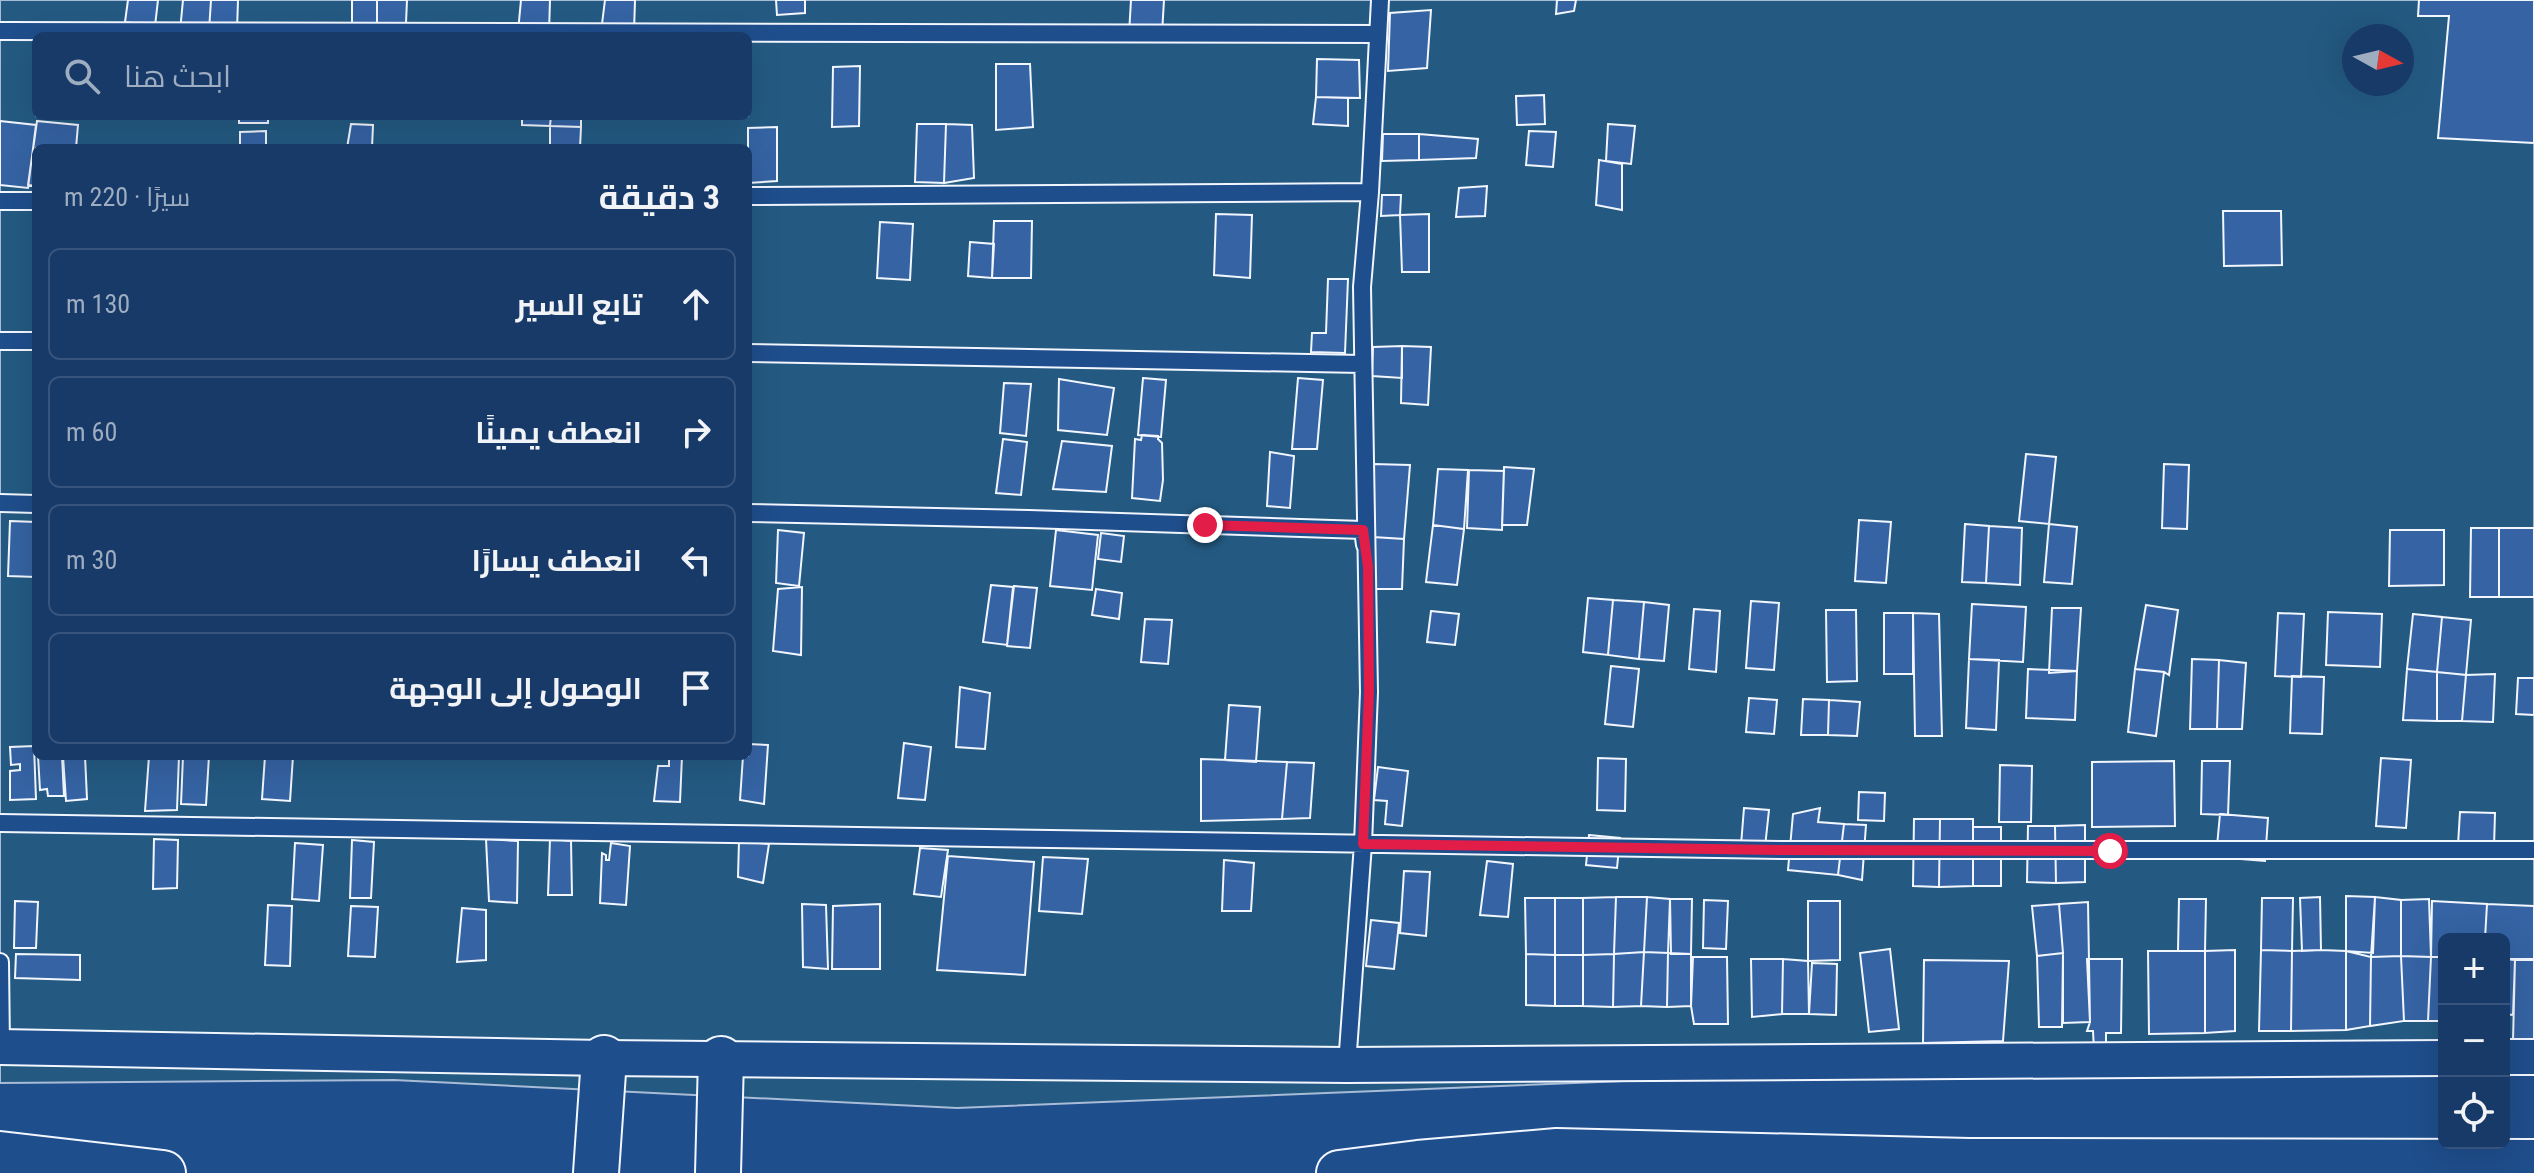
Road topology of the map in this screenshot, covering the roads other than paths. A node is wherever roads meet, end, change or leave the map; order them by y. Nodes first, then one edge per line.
1 (1380, 0) edge
2 (0, 31) edge
3 (459, 32) edge
4 (752, 33) edge
5 (1378, 34) junction
6 (1370, 192) junction
7 (752, 196) edge
8 (0, 201) edge
9 (32, 201) edge
10 (0, 341) edge
11 (32, 341) edge
12 (752, 353) edge
13 (1362, 364) junction
14 (0, 503) edge
15 (32, 504) edge
16 (752, 513) edge
17 (1368, 567) junction
18 (0, 823) edge
19 (1363, 844) junction
20 (2534, 850) edge
21 (0, 962) edge
22 (0, 1047) edge
23 (2510, 1057) edge
24 (2534, 1057) edge
25 (604, 1058) junction
26 (2438, 1058) edge
27 (721, 1059) junction
28 (1347, 1065) junction
29 (0, 1154) edge
30 (2534, 1162) edge
31 (84, 1169) edge
32 (163, 1173) edge
33 (596, 1173) edge
34 (718, 1173) edge
35 (1341, 1173) edge

1 - 5 lane
2 - 3 lane
4 - 5 lane
5 - 6 lane
6 - 7 lane
6 - 13 lane
8 - 9 lane
10 - 11 lane
12 - 13 lane
13 - 17 lane
14 - 15 lane
16 - 17 lane
17 - 19 lane
18 - 19 lane
19 - 20 lane
19 - 28 lane
21 - 22 lane
22 - 25 street
23 - 24 street
25 - 27 street
25 - 33 main road
26 - 28 street
27 - 28 street
27 - 34 main road
29 - 31 main road
30 - 35 main road
31 - 32 main road

